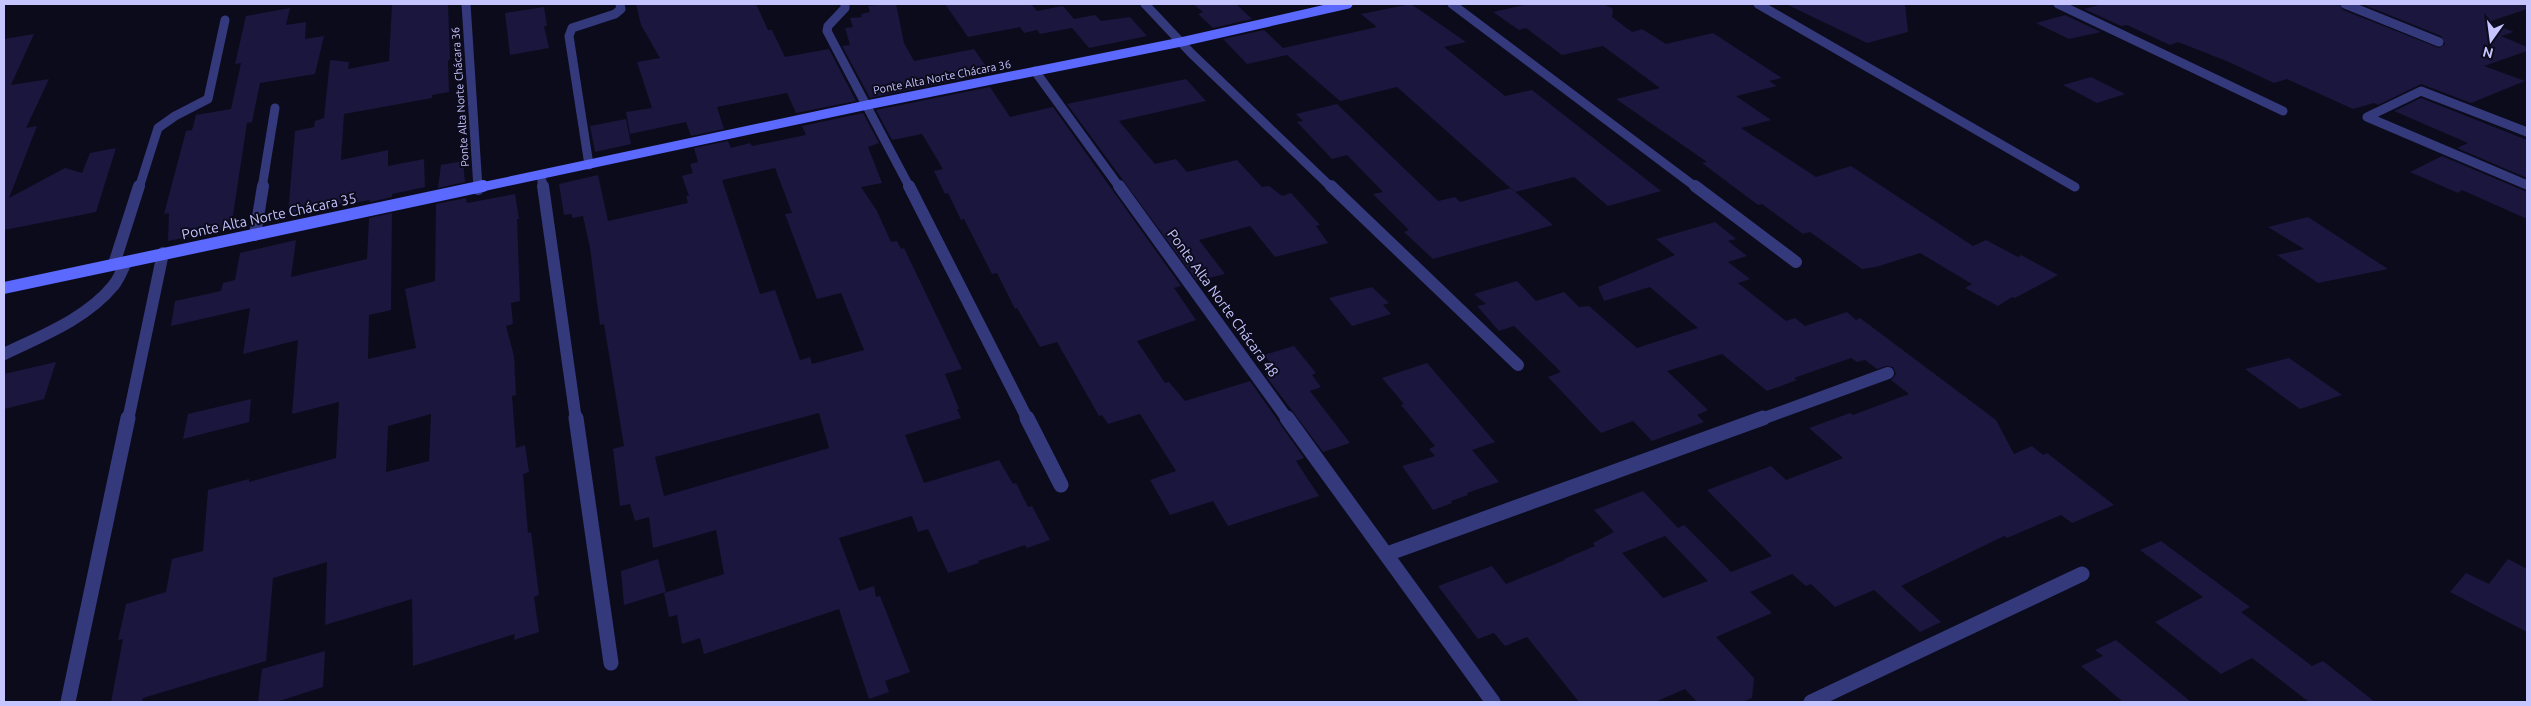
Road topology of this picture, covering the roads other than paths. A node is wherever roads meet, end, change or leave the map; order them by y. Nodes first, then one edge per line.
1 (466, 4) edge
2 (620, 4) edge
3 (845, 4) edge
4 (1145, 4) edge
5 (1348, 4) edge
6 (1452, 4) edge
7 (1758, 4) edge
8 (2058, 4) edge
9 (2345, 4) edge
10 (225, 20) dead end
11 (1181, 42) junction
12 (2439, 42) dead end
13 (1035, 71) junction
14 (866, 105) junction
15 (275, 108) dead end
16 (2283, 110) dead end
17 (2527, 132) edge
18 (589, 165) junction
19 (541, 175) junction
20 (2527, 185) edge
21 (2075, 187) dead end
22 (478, 189) junction
23 (256, 234) junction
24 (164, 253) junction
25 (1796, 262) dead end
26 (120, 263) junction
27 (4, 288) edge
28 (4, 354) edge
29 (1518, 365) dead end
30 (1888, 373) dead end
31 (1060, 485) dead end
32 (1387, 554) junction
33 (2082, 574) dead end
34 (611, 663) dead end
35 (68, 702) edge
36 (1493, 702) edge
37 (1811, 702) edge

1 - 22 street, Ponte Alta Norte Chácara 36
2 - 18 street
3 - 14 street
4 - 11 street
5 - 11 street, Ponte Alta Norte Chácara 36
6 - 25 street
7 - 21 street
8 - 16 street
9 - 12 street
10 - 26 street
11 - 13 street, Ponte Alta Norte Chácara 36
11 - 29 street
13 - 14 street, Ponte Alta Norte Chácara 36
13 - 32 street, Ponte Alta Norte Chácara 48
14 - 18 street, Ponte Alta Norte Chácara 36
14 - 31 street
15 - 23 street
17 - 20 street
18 - 19 street, Ponte Alta Norte Chácara 36
19 - 22 street, Ponte Alta Norte Chácara 35
19 - 34 street
22 - 23 street, Ponte Alta Norte Chácara 35
23 - 24 street, Ponte Alta Norte Chácara 35
24 - 26 street, Ponte Alta Norte Chácara 35
24 - 35 street
26 - 27 street, Ponte Alta Norte Chácara 35
26 - 28 street
30 - 32 street
32 - 36 street, Ponte Alta Norte Chácara 48
33 - 37 street

